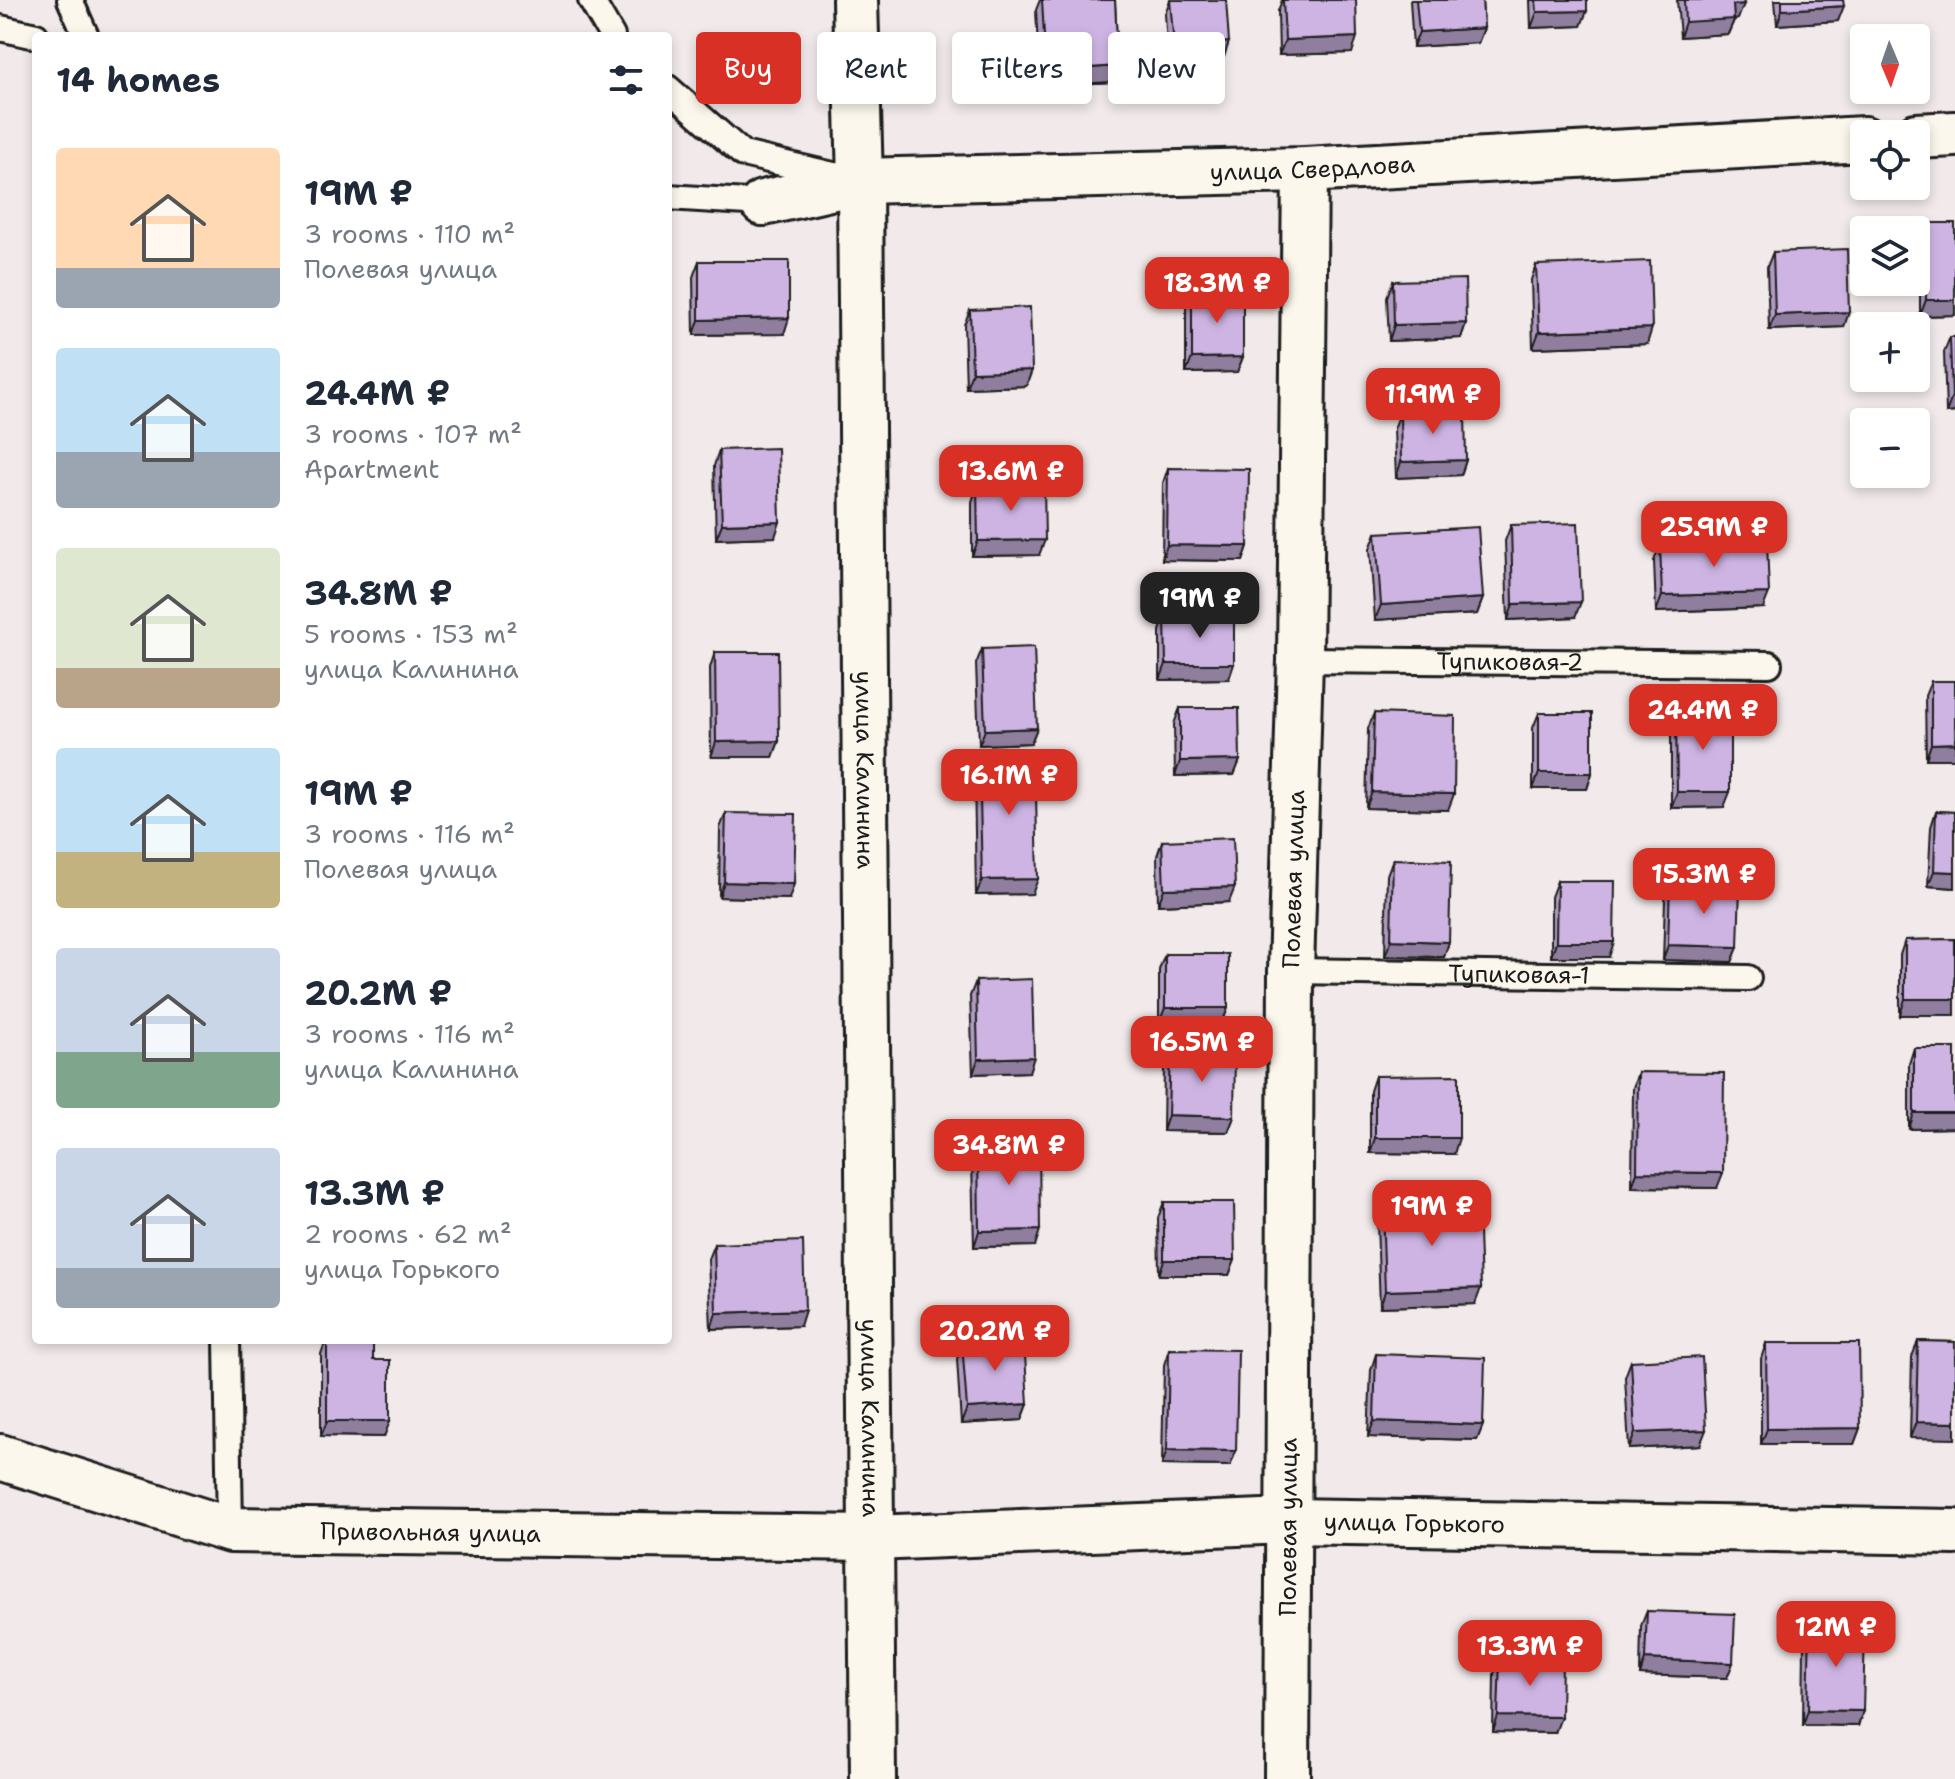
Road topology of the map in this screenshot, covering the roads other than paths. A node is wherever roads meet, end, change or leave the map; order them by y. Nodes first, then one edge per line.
1 (70, 0) edge
2 (591, 0) edge
3 (855, 0) edge
4 (0, 28) edge
5 (84, 32) edge
6 (610, 32) edge
7 (32, 35) edge
8 (672, 92) edge
9 (1955, 134) edge
10 (1930, 135) edge
11 (1850, 140) edge
12 (1305, 170) junction
13 (860, 181) junction
14 (672, 197) edge
15 (763, 203) joint
16 (1300, 660) junction
17 (1769, 664) dead end
18 (1291, 971) junction
19 (1748, 978) dead end
20 (227, 1344) edge
21 (0, 1457) edge
22 (1287, 1521) junction
23 (230, 1530) junction
24 (1955, 1532) edge
25 (873, 1538) junction
26 (873, 1779) edge
27 (1287, 1779) edge

1 - 5 lane
2 - 6 lane
3 - 13 street, улица Калинина
4 - 7 lane
8 - 13 lane
9 - 10 street
11 - 12 street, улица Свердлова
12 - 13 street, улица Свердлова
12 - 16 street, Полевая улица
13 - 15 street, улица Свердлова
13 - 25 street, улица Калинина
14 - 15 lane
16 - 17 lane, Тупиковая-2
16 - 18 street, Полевая улица
18 - 19 lane, Тупиковая-1
18 - 22 street, Полевая улица
20 - 23 lane
21 - 23 street, Привольная улица
22 - 24 street, улица Горького
22 - 25 street, улица Горького
22 - 27 street, Полевая улица
23 - 25 street, Привольная улица
25 - 26 street, улица Калинина

